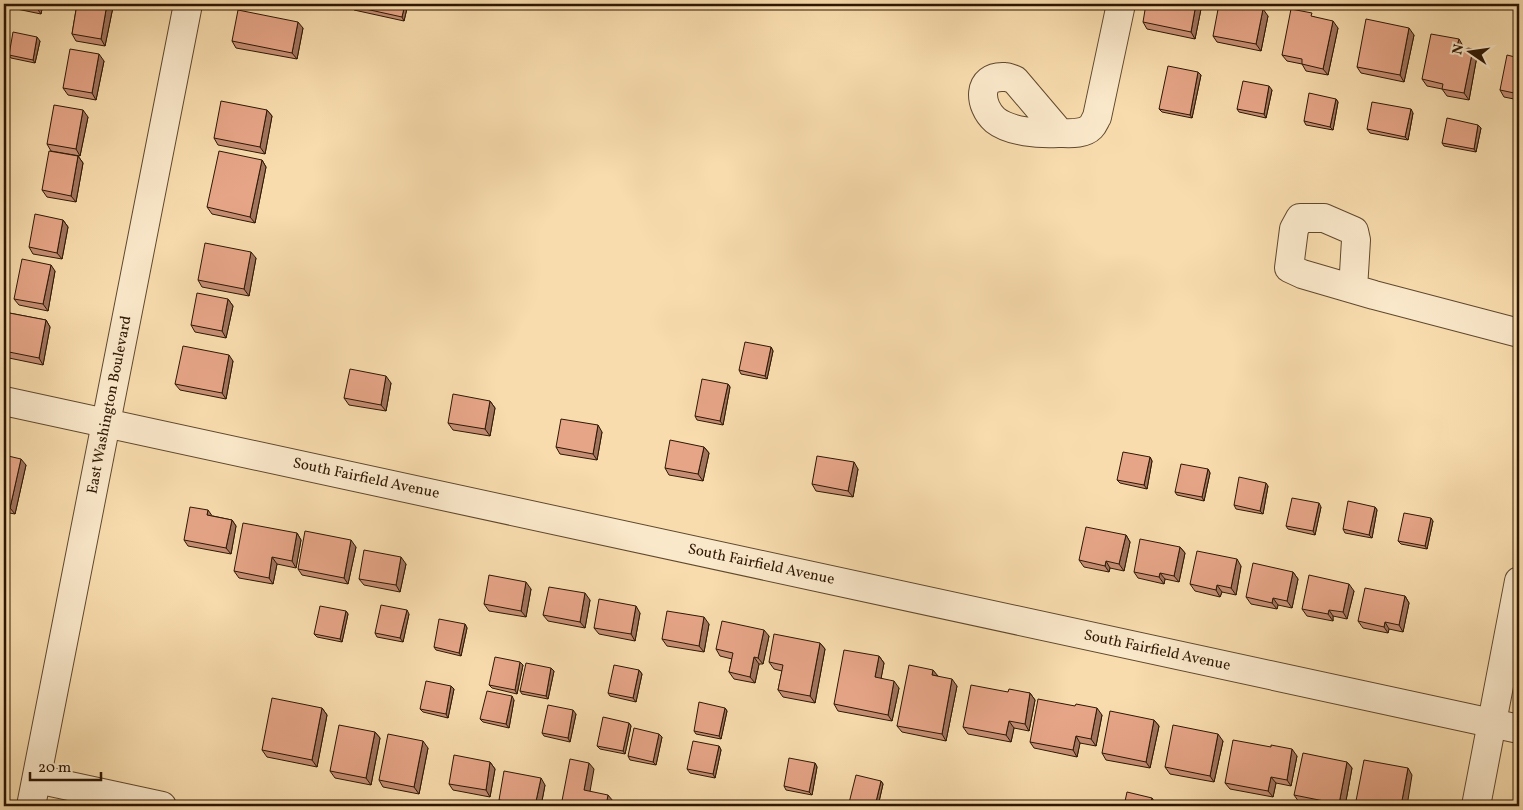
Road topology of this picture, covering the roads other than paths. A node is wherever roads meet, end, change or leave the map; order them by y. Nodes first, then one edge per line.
1 (188, 4) edge
2 (1121, 4) edge
3 (1060, 133) dead end
4 (1353, 289) dead end
5 (1519, 333) edge
6 (4, 401) edge
7 (106, 423) junction
8 (1519, 581) edge
9 (1492, 724) junction
10 (1519, 729) edge
11 (37, 779) junction
12 (32, 806) edge
13 (162, 806) edge
14 (1476, 806) edge

1 - 7 street, East Washington Boulevard
2 - 3 street
4 - 5 street
6 - 7 street, South Fairfield Avenue
7 - 9 street, South Fairfield Avenue
7 - 11 street, East Washington Boulevard
8 - 9 street
9 - 10 street, South Fairfield Avenue
9 - 14 street
11 - 12 street, East Washington Boulevard
11 - 13 street

